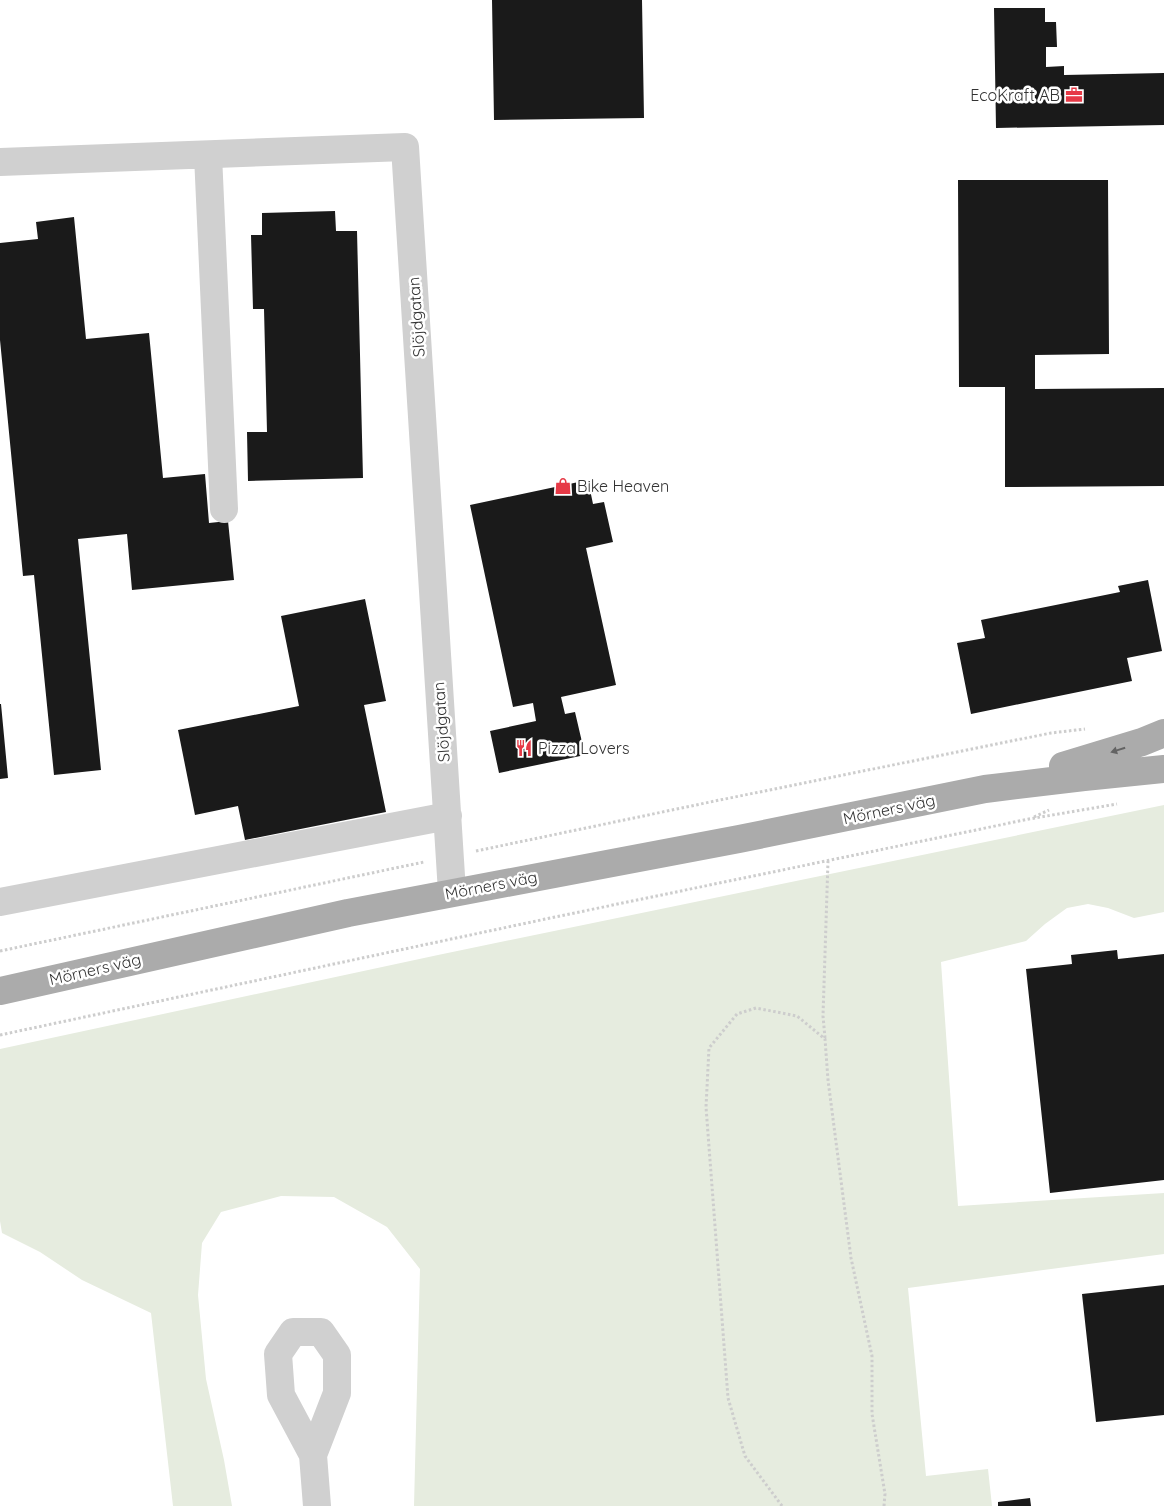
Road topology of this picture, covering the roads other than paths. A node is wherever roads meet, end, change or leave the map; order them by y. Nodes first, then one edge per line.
1 (208, 155) junction
2 (0, 162) edge
3 (224, 509) dead end
4 (1164, 733) edge
5 (1164, 769) edge
6 (985, 789) junction
7 (448, 816) junction
8 (452, 892) junction
9 (0, 902) edge
10 (0, 991) edge
11 (312, 1455) dead end
12 (316, 1506) edge

1 - 2 street, Slöjdgatan
1 - 3 street
1 - 7 street, Slöjdgatan
4 -> 6 main road, Mörners väg
5 - 6 main road, Mörners väg
6 - 8 main road, Mörners väg
7 - 8 street, Slöjdgatan
7 - 9 street
8 - 10 main road, Mörners väg
11 - 12 street

